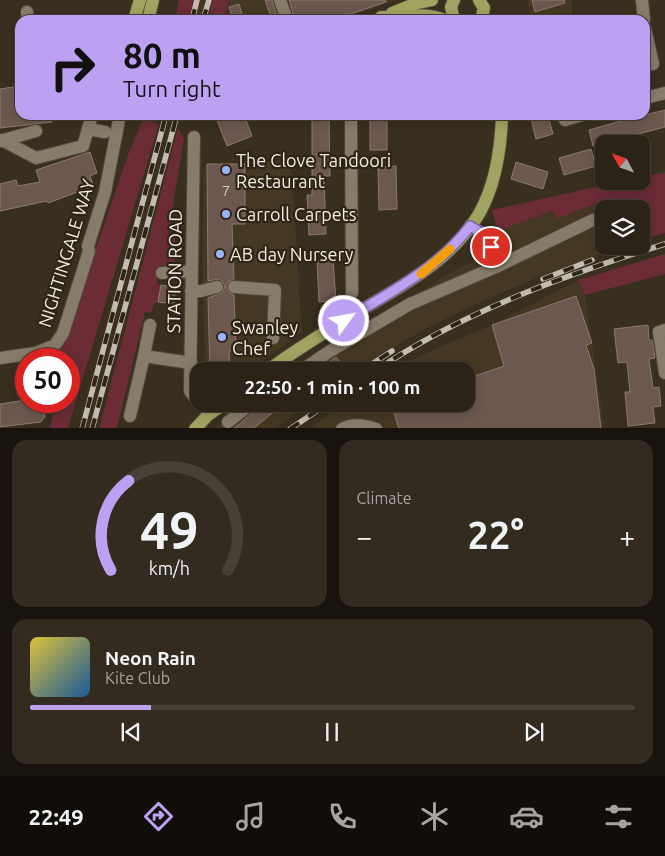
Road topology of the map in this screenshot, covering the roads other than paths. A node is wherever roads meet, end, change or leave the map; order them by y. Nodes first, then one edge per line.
1 (140, 0) edge
2 (153, 0) edge
3 (280, 0) edge
4 (432, 0) edge
5 (449, 0) edge
6 (642, 0) edge
7 (136, 15) edge
8 (149, 15) edge
9 (285, 15) edge
10 (387, 15) edge
11 (452, 15) edge
12 (644, 15) edge
13 (650, 54) edge
14 (652, 64) dead end
15 (665, 93) edge
16 (650, 97) edge
17 (91, 120) edge
18 (119, 120) edge
19 (351, 120) edge
20 (502, 120) edge
21 (22, 128) dead end
22 (88, 129) junction
23 (36, 131) dead end
24 (105, 132) dead end
25 (194, 137) dead end
26 (1, 140) edge
27 (38, 150) dead end
28 (595, 219) edge
29 (470, 226) junction
30 (498, 266) junction
31 (192, 271) junction
32 (162, 273) dead end
33 (217, 287) dead end
34 (234, 287) dead end
35 (191, 291) junction
36 (352, 293) dead end
37 (150, 325) dead end
38 (662, 331) edge
39 (273, 338) dead end
40 (144, 356) junction
41 (0, 358) edge
42 (191, 362) edge
43 (281, 362) edge
44 (313, 362) edge
45 (190, 363) edge
46 (665, 373) edge
47 (206, 412) edge
48 (212, 412) edge
49 (241, 412) edge
50 (208, 415) junction
51 (130, 416) dead end
52 (228, 422) dead end
53 (195, 428) edge
54 (342, 428) edge
55 (376, 428) edge

1 - 7 main road
2 - 8 main road
3 - 9 street
4 - 10 main road
5 - 11 main road
6 - 12 street
13 - 14 street
15 - 16 street
17 - 22 street
18 - 41 street, NIGHTINGALE WAY
19 - 36 street
20 - 29 main road
21 - 26 street
22 - 24 street
22 - 26 street
23 - 26 street
25 - 31 street, STATION ROAD
26 - 27 street
28 - 30 street
29 - 30 street
29 - 43 main road
30 - 44 street
31 - 32 street
31 - 35 street, STATION ROAD
33 - 35 street
34 - 39 street
35 - 42 street, STATION ROAD
37 - 40 street
38 - 46 street
40 - 45 street
40 - 51 street
47 - 50 street, STATION ROAD
48 - 50 main road
49 - 52 street
50 - 53 main road
54 - 55 street

